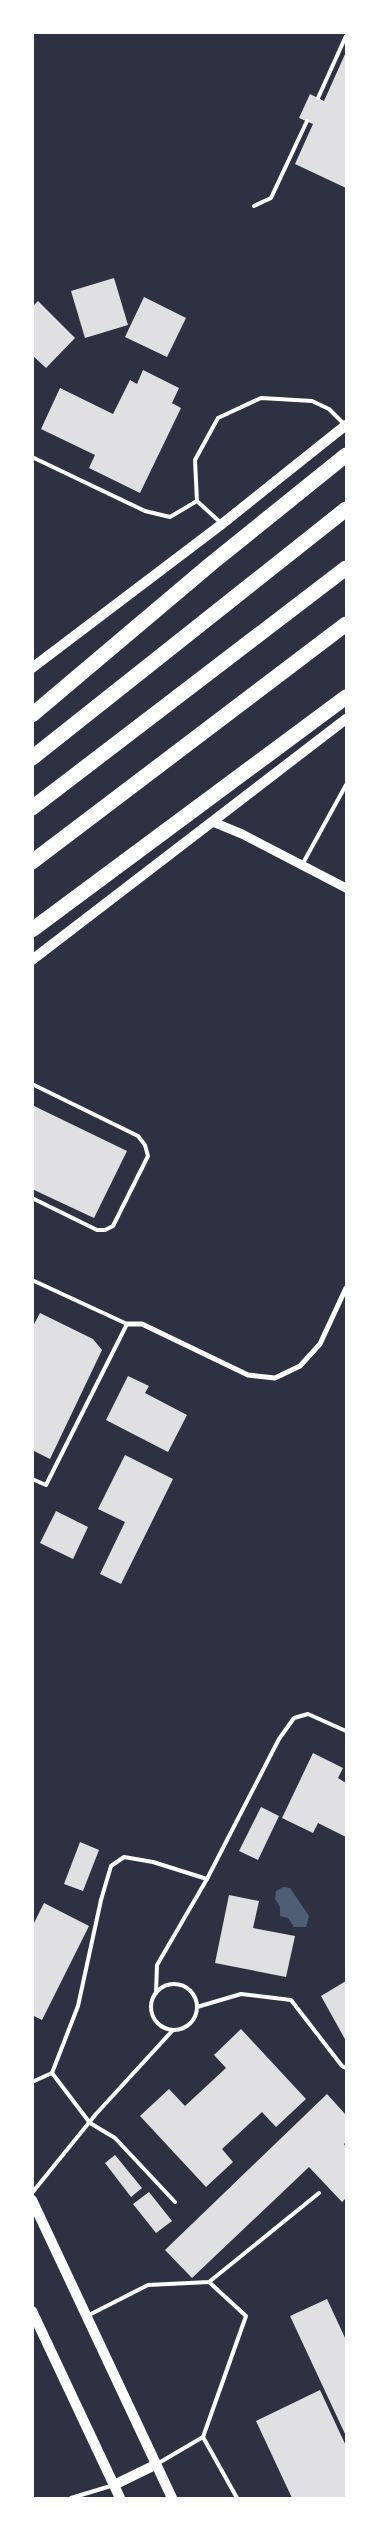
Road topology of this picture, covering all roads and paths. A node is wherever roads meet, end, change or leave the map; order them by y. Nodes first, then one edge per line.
1 (346, 36) edge
2 (318, 98) dead end
3 (307, 121) dead end
4 (254, 206) dead end
5 (346, 425) edge
6 (346, 455) edge
7 (32, 457) edge
8 (197, 500) junction
9 (346, 510) edge
10 (222, 524) junction
11 (346, 568) edge
12 (346, 624) edge
13 (32, 668) edge
14 (346, 697) edge
15 (32, 715) edge
16 (346, 719) edge
17 (32, 758) edge
18 (346, 785) edge
19 (32, 808) edge
20 (213, 822) junction
21 (32, 862) edge
22 (302, 865) junction
23 (346, 888) edge
24 (32, 930) edge
25 (32, 960) edge
26 (32, 1084) edge
27 (32, 1198) edge
28 (32, 1280) edge
29 (346, 1288) edge
30 (127, 1324) junction
31 (32, 1479) edge
32 (346, 1732) edge
33 (207, 1879) junction
34 (156, 1993) junction
35 (197, 2007) junction
36 (173, 2030) junction
37 (346, 2068) edge
38 (52, 2073) junction
39 (32, 2082) edge
40 (90, 2122) junction
41 (32, 2193) edge
42 (319, 2193) dead end
43 (32, 2200) edge
44 (175, 2202) dead end
45 (209, 2282) junction
46 (32, 2311) edge
47 (86, 2316) junction
48 (203, 2437) junction
49 (155, 2465) junction
50 (114, 2485) junction
51 (70, 2498) edge
52 (120, 2498) edge
53 (172, 2498) edge
54 (238, 2498) edge

1 - 2 lane
3 - 4 lane
5 - 8 lane
5 - 10 main road
6 - 15 highway
7 - 8 lane
8 - 10 lane
9 - 17 highway
10 - 13 main road
11 - 19 highway
12 - 21 highway
14 - 24 highway
16 - 20 main road
18 - 22 lane
20 - 22 street
20 - 25 main road
22 - 23 street
26 - 27 lane
28 - 30 lane
29 - 30 street
30 - 31 lane
32 - 33 lane
33 - 34 lane
33 - 38 lane
34 - 35 lane
34 - 36 lane
35 - 36 lane
35 - 37 lane
36 - 40 lane
38 - 39 lane
38 - 40 lane
40 - 41 lane
40 - 44 lane
42 - 45 lane
43 - 47 main road
45 - 47 lane
45 - 48 lane
46 - 50 main road
47 - 49 main road
48 - 49 lane
48 - 54 lane
49 - 50 main road
49 - 53 main road
50 - 51 lane
50 - 52 main road

